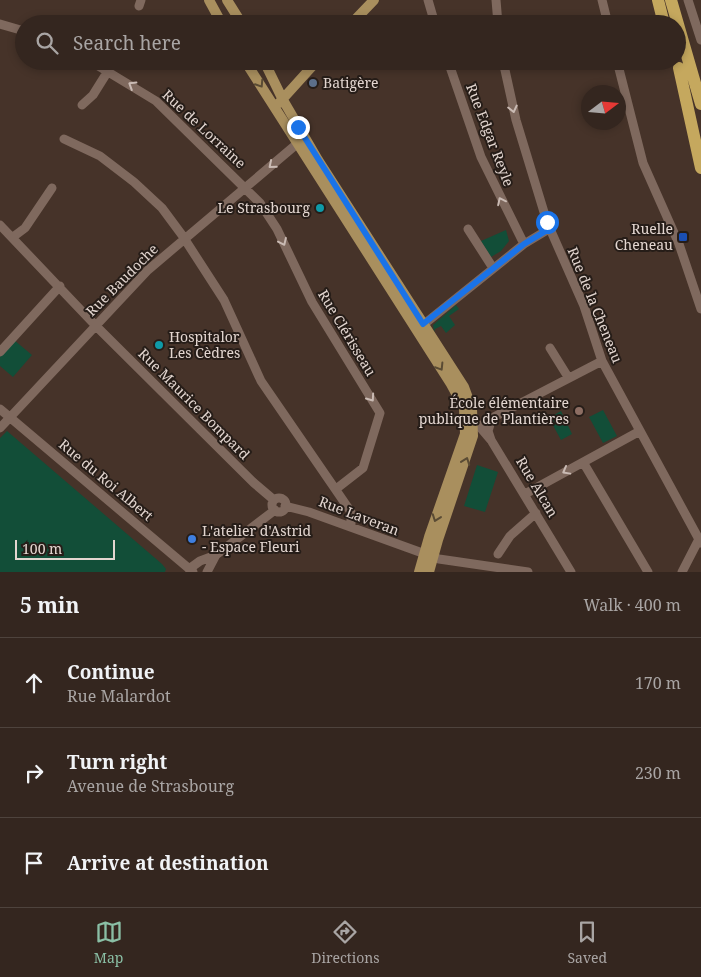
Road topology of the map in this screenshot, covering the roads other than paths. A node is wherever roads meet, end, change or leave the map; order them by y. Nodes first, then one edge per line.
1 (210, 0) edge
2 (227, 0) edge
3 (374, 0) edge
4 (428, 0) edge
5 (496, 0) edge
6 (602, 0) edge
7 (658, 0) edge
8 (671, 0) edge
9 (688, 0) edge
10 (218, 15) edge
11 (236, 15) edge
12 (360, 15) edge
13 (432, 15) edge
14 (497, 15) edge
15 (606, 15) edge
16 (662, 15) edge
17 (675, 15) edge
18 (677, 15) edge
19 (0, 24) edge
20 (15, 28) edge
21 (686, 37) edge
22 (701, 40) edge
23 (686, 52) edge
24 (252, 70) edge
25 (269, 70) edge
26 (309, 70) edge
27 (451, 70) edge
28 (505, 70) edge
29 (619, 70) edge
30 (679, 70) edge
31 (680, 70) edge
32 (108, 71) joint
33 (701, 74) edge
34 (301, 78) junction
35 (275, 82) junction
36 (278, 103) junction
37 (701, 104) edge
38 (82, 105) dead end
39 (701, 133) edge
40 (64, 138) dead end
41 (298, 143) junction
42 (701, 168) edge
43 (246, 187) junction
44 (52, 188) dead end
45 (0, 225) edge
46 (468, 229) dead end
47 (549, 229) junction
48 (13, 238) junction
49 (185, 239) junction
50 (524, 244) junction
51 (493, 268) junction
52 (60, 286) junction
53 (701, 309) edge
54 (423, 324) junction
55 (96, 326) junction
56 (550, 348) dead end
57 (0, 352) edge
58 (602, 361) junction
59 (568, 377) junction
60 (0, 409) edge
61 (10, 418) junction
62 (474, 420) junction
63 (0, 428) edge
64 (640, 431) junction
65 (492, 440) junction
66 (583, 462) junction
67 (336, 489) junction
68 (525, 494) junction
69 (274, 500) junction
70 (285, 506) junction
71 (274, 510) junction
72 (536, 513) junction
73 (351, 527) junction
74 (700, 541) edge
75 (498, 554) dead end
76 (216, 555) junction
77 (428, 556) junction
78 (191, 570) edge
79 (207, 572) edge
80 (419, 572) edge
81 (429, 572) edge
82 (528, 572) edge
83 (571, 572) edge
84 (648, 572) edge
85 (682, 572) edge

1 - 10 main road
2 - 11 main road
3 - 12 main road
4 - 13 street
5 - 14 street
6 - 15 street
7 - 16 highway
8 - 17 highway
8 - 18 highway
9 - 22 street
19 - 20 street
21 - 33 highway
23 - 37 highway
24 -> 36 main road
25 - 35 main road
26 - 34 main road
50 -> 27 street, Rue Edgar Reyle
28 -> 47 street, Rue de la Cheneau
29 - 53 street
30 - 42 highway
31 - 39 highway
32 - 38 street
43 -> 32 street, Rue de Lorraine
34 - 35 main road
34 - 36 main road
35 - 36 main road
36 - 41 main road
36 - 54 main road
40 - 49 street
41 -> 43 street, Rue Baudoche
41 -> 77 main road
43 - 49 street, Rue Baudoche
43 -> 67 street, Rue Clérisseau
44 - 48 street
45 - 48 street, Rue Maurice Bompard
46 - 51 street
47 - 50 street
47 - 58 street, Rue de la Cheneau
48 - 52 street, Rue Maurice Bompard
49 - 55 street, Rue Baudoche
49 - 67 street
50 - 51 street
51 - 54 street
52 - 55 street, Rue Maurice Bompard
52 - 57 street
54 - 62 main road
55 - 61 street, Rue Baudoche
55 - 69 street, Rue Maurice Bompard
56 - 59 street
58 - 59 street
58 - 64 street, Rue de la Cheneau
59 - 65 street
60 - 61 street, Rue du Roi Albert
61 - 63 street, Rue Baudoche
61 - 78 street, Rue du Roi Albert
62 - 65 street, Rue Alcan
77 -> 62 main road
64 - 66 street
64 - 74 street, Rue de la Cheneau
65 - 68 street, Rue Alcan
66 -> 68 street
66 - 84 street
67 - 73 street
68 - 72 street, Rue Alcan
69 - 70 street
69 - 71 street
70 - 71 street
70 - 73 street, Rue Laveran
71 - 76 street
72 - 75 street
72 - 83 street, Rue Alcan
73 - 77 street, Rue Laveran
74 - 85 street
76 - 78 street
76 - 79 street
77 - 80 main road
77 - 81 main road
77 - 82 street, Rue Laveran

